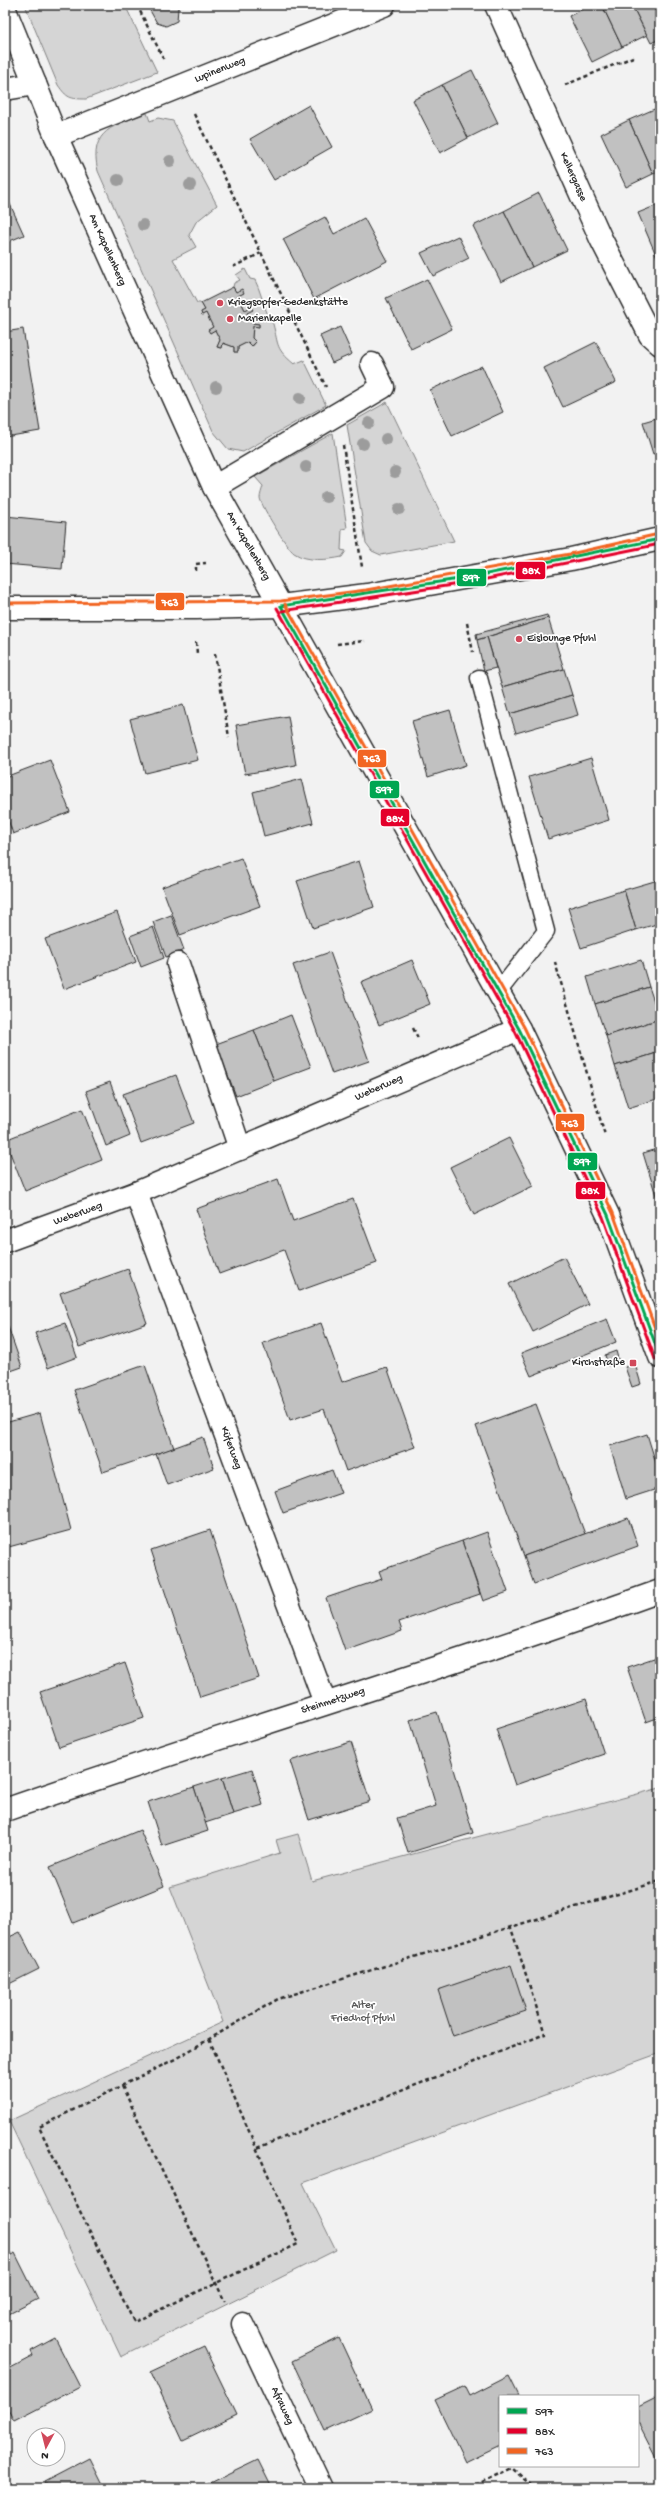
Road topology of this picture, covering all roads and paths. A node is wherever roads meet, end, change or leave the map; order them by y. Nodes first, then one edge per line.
1 (137, 5) edge
2 (384, 5) edge
3 (496, 5) edge
4 (5, 10) edge
5 (633, 57) dead end
6 (165, 63) dead end
7 (35, 84) junction
8 (5, 90) edge
9 (537, 97) junction
10 (192, 111) dead end
11 (56, 136) junction
12 (261, 253) junction
13 (233, 267) dead end
14 (660, 344) edge
15 (372, 364) dead end
16 (329, 394) dead end
17 (343, 441) dead end
18 (214, 487) junction
19 (660, 539) edge
20 (206, 563) dead end
21 (361, 564) dead end
22 (196, 571) dead end
23 (281, 606) junction
24 (5, 608) edge
25 (196, 642) dead end
26 (196, 654) dead end
27 (215, 654) dead end
28 (479, 678) dead end
29 (229, 737) dead end
30 (546, 931) junction
31 (178, 964) dead end
32 (499, 991) junction
33 (519, 1029) junction
34 (607, 1141) dead end
35 (240, 1149) junction
36 (136, 1193) junction
37 (5, 1241) edge
38 (660, 1357) edge
39 (660, 1591) edge
40 (325, 1702) junction
41 (5, 1810) edge
42 (660, 1881) edge
43 (511, 1928) junction
44 (209, 2039) junction
45 (122, 2086) junction
46 (257, 2148) junction
47 (215, 2283) junction
48 (226, 2304) dead end
49 (243, 2324) dead end
50 (321, 2488) edge
51 (469, 2488) edge
52 (534, 2488) edge

1 - 6 path
2 - 11 street, Lupinenweg
3 - 9 street, Kellergasse
4 - 7 street, Am Kapellenberg
5 - 9 path
7 - 8 street
7 - 11 street, Am Kapellenberg
9 - 14 street, Kellergasse
10 - 12 path
11 - 18 street, Am Kapellenberg
12 - 13 path
12 - 16 path
15 - 18 street
17 - 21 path
18 - 23 street, Am Kapellenberg
19 - 23 street
20 - 22 path
23 - 24 street
23 - 32 street
25 - 26 path
27 - 29 path
28 - 30 lane
30 - 32 lane
30 - 34 path
31 - 35 street
32 - 33 street
33 - 35 street, Weberweg
33 - 38 street
35 - 36 street, Weberweg
36 - 37 street, Weberweg
36 - 40 street, Küferweg
39 - 40 street, Steinmetzweg
40 - 41 street, Steinmetzweg
42 - 43 path
43 - 44 path
43 - 46 path
44 - 45 path
44 - 46 path
45 - 47 path
45 - 47 path
46 - 47 path
47 - 48 path
49 - 50 street, Afraweg
51 - 52 path

